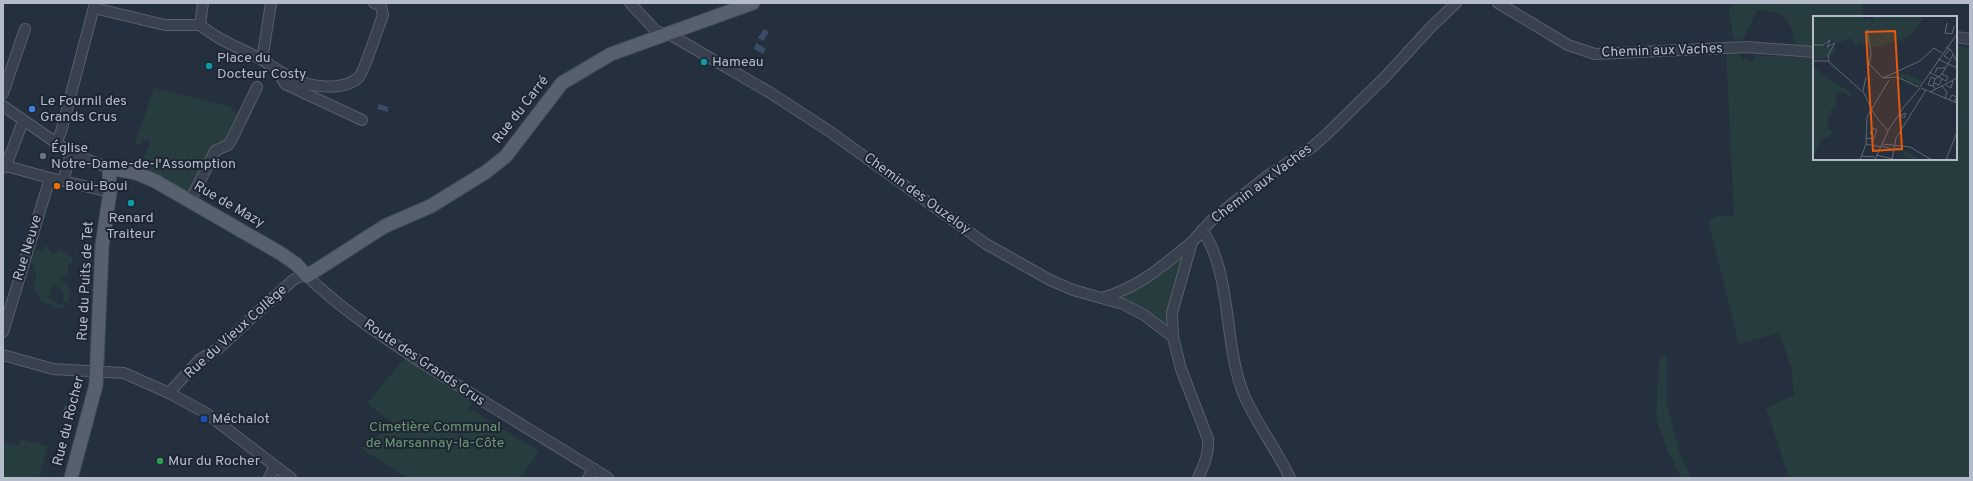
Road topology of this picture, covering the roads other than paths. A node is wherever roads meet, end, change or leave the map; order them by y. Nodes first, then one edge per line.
1 (203, 3) edge
2 (271, 3) edge
3 (374, 3) edge
4 (630, 3) edge
5 (753, 3) edge
6 (1456, 3) edge
7 (1498, 3) edge
8 (94, 6) edge
9 (200, 25) junction
10 (25, 29) dead end
11 (669, 34) junction
12 (1957, 36) edge
13 (1970, 39) edge
14 (1813, 52) edge
15 (262, 60) junction
16 (283, 74) junction
17 (257, 87) dead end
18 (3, 93) edge
19 (3, 106) edge
20 (362, 120) dead end
21 (23, 121) junction
22 (55, 144) junction
23 (71, 153) junction
24 (4, 167) edge
25 (109, 168) junction
26 (50, 178) junction
27 (63, 181) junction
28 (110, 192) junction
29 (190, 201) junction
30 (1202, 230) junction
31 (1192, 242) junction
32 (306, 275) junction
33 (1102, 298) junction
34 (3, 332) edge
35 (1173, 337) junction
36 (3, 355) edge
37 (98, 372) junction
38 (169, 393) junction
39 (275, 466) junction
40 (594, 469) junction
41 (71, 478) edge
42 (269, 478) edge
43 (290, 478) edge
44 (588, 478) edge
45 (608, 478) edge
46 (1198, 478) edge
47 (1290, 478) edge

1 - 9 street
2 - 15 street
3 - 16 street
4 - 11 street, Chemin des Ouzeloy
5 - 11 main road, Rue du Carré
6 - 30 street, Chemin aux Vaches
7 - 14 street, Chemin aux Vaches
8 - 9 street
8 - 22 street
9 - 15 street
10 - 18 street
11 - 32 main road, Rue du Carré
11 - 33 street, Chemin des Ouzeloy
12 - 13 street
15 - 16 street
16 - 20 street
17 - 29 street
19 - 21 street, Rue de Mazy
21 - 22 street, Rue de Mazy
21 - 24 street
22 - 23 street, Rue de Mazy
23 - 25 street, Rue de Mazy
23 - 27 street
24 - 26 street
25 - 28 main road, Rue du Puits de Tet
25 - 29 main road, Rue de Mazy
26 - 27 street
26 - 34 street, Rue Neuve
27 - 28 street
28 - 37 main road, Rue du Puits de Tet
29 - 32 main road, Rue de Mazy
30 - 31 street, Chemin aux Vaches
30 - 47 street
31 - 33 street
31 - 35 street, Chemin aux Vaches
32 - 38 street, Rue du Vieux Collège
32 - 40 street, Route des Grands Crus
33 - 35 street, Chemin des Ouzeloy
35 - 46 street, Chemin aux Vaches
36 - 37 street
37 - 38 street
37 - 41 main road, Rue du Rocher
38 - 39 street
39 - 42 street
39 - 43 street
40 - 44 street
40 - 45 street, Route des Grands Crus

